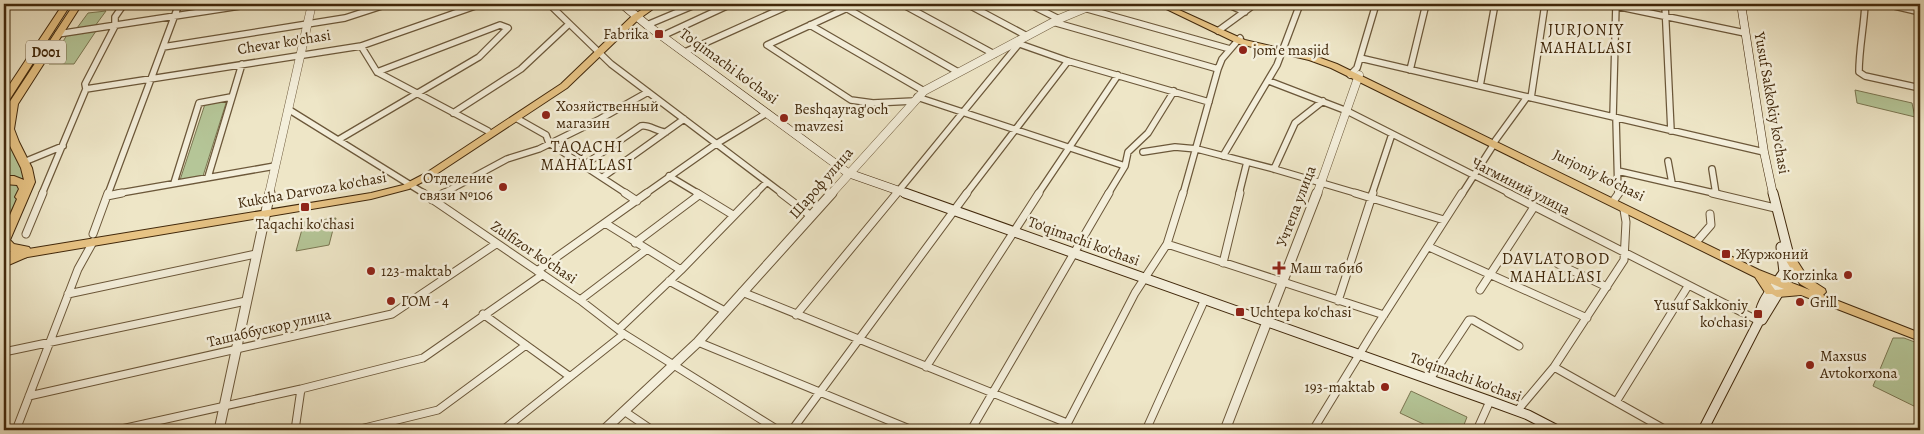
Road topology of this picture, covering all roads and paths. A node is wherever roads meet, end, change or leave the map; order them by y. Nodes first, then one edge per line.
1 (67, 4) edge
2 (78, 4) edge
3 (124, 4) edge
4 (179, 4) edge
5 (253, 4) edge
6 (312, 4) edge
7 (388, 4) edge
8 (481, 4) edge
9 (549, 4) edge
10 (617, 4) edge
11 (622, 4) edge
12 (649, 4) edge
13 (656, 4) edge
14 (697, 4) edge
15 (732, 4) edge
16 (792, 4) edge
17 (856, 4) edge
18 (902, 4) edge
19 (967, 4) edge
20 (1029, 4) edge
21 (1094, 4) edge
22 (1160, 4) edge
23 (1166, 4) edge
24 (1227, 4) edge
25 (1255, 4) edge
26 (1300, 4) edge
27 (1376, 4) edge
28 (1426, 4) edge
29 (1495, 4) edge
30 (1545, 4) edge
31 (1606, 4) edge
32 (1665, 4) edge
33 (1741, 4) edge
34 (1864, 4) edge
35 (1886, 4) edge
36 (1616, 5) edge
37 (371, 7) edge
38 (846, 8) junction
39 (1084, 8) junction
40 (1245, 12) junction
41 (1920, 12) edge
42 (634, 16) junction
43 (1666, 16) junction
44 (174, 17) junction
45 (1056, 21) junction
46 (308, 23) junction
47 (569, 24) junction
48 (647, 25) junction
49 (810, 25) junction
50 (115, 26) junction
51 (1219, 30) junction
52 (1745, 33) junction
53 (58, 34) junction
54 (662, 36) junction
55 (1028, 36) junction
56 (1238, 39) junction
57 (1018, 44) junction
58 (361, 46) junction
59 (163, 47) junction
60 (1230, 49) junction
61 (1281, 50) junction
62 (597, 52) junction
63 (685, 52) junction
64 (302, 54) junction
65 (994, 54) junction
66 (1360, 58) junction
67 (1068, 61) junction
68 (242, 64) junction
69 (1218, 69) junction
70 (1410, 70) junction
71 (377, 72) junction
72 (958, 72) junction
73 (1118, 75) junction
74 (1355, 75) junction
75 (151, 79) junction
76 (1269, 81) junction
77 (1480, 86) junction
78 (1920, 88) edge
79 (86, 89) junction
80 (1174, 91) junction
81 (648, 92) junction
82 (417, 93) junction
83 (918, 96) junction
84 (231, 97) junction
85 (1529, 98) junction
86 (9, 101) edge
87 (1324, 101) junction
88 (1209, 102) junction
89 (288, 109) junction
90 (1347, 111) junction
91 (965, 112) junction
92 (453, 113) junction
93 (767, 113) junction
94 (516, 118) junction
95 (1615, 118) junction
96 (684, 119) junction
97 (4, 121) edge
98 (1013, 129) junction
99 (488, 131) junction
100 (1671, 131) junction
101 (667, 132) junction
102 (1392, 134) junction
103 (338, 140) junction
104 (1494, 142) junction
105 (549, 143) junction
106 (716, 144) junction
107 (63, 146) junction
108 (1070, 147) junction
109 (1197, 149) junction
110 (1143, 152) dead end
111 (1764, 152) junction
112 (1223, 156) junction
113 (1668, 161) dead end
114 (24, 162) junction
115 (1247, 162) junction
116 (584, 165) junction
117 (275, 166) junction
118 (1125, 166) junction
119 (1274, 169) junction
120 (1712, 169) dead end
121 (1618, 171) junction
122 (848, 173) junction
123 (1473, 175) junction
124 (669, 176) junction
125 (208, 177) junction
126 (602, 177) junction
127 (4, 180) edge
128 (767, 182) junction
129 (174, 183) junction
130 (1321, 183) junction
131 (408, 184) junction
132 (1672, 184) junction
133 (898, 191) junction
134 (1716, 194) junction
135 (700, 195) junction
136 (107, 196) junction
137 (1371, 198) junction
138 (432, 200) junction
139 (1614, 200) junction
140 (636, 201) junction
141 (1534, 207) junction
142 (1775, 208) junction
143 (1624, 210) junction
144 (265, 211) junction
145 (955, 211) junction
146 (1710, 214) dead end
147 (733, 215) junction
148 (811, 216) junction
149 (1444, 220) junction
150 (605, 223) junction
151 (4, 232) edge
152 (1013, 232) junction
153 (26, 234) dead end
154 (93, 238) junction
155 (1698, 240) junction
156 (635, 243) junction
157 (496, 244) junction
158 (1167, 244) junction
159 (1428, 247) junction
160 (646, 250) junction
161 (24, 252) junction
162 (4, 253) edge
163 (256, 254) junction
164 (1075, 254) junction
165 (1623, 254) junction
166 (4, 257) edge
167 (1790, 259) junction
168 (4, 263) edge
169 (1223, 263) junction
170 (1558, 264) dead end
171 (681, 270) junction
172 (539, 273) junction
173 (1489, 274) junction
174 (1758, 274) junction
175 (1145, 279) junction
176 (1782, 280) junction
177 (669, 281) junction
178 (1282, 283) junction
179 (1688, 286) junction
180 (1607, 287) junction
181 (1480, 290) dead end
182 (742, 292) junction
183 (1773, 292) junction
184 (1816, 293) junction
185 (68, 294) junction
186 (1205, 299) junction
187 (580, 300) junction
188 (246, 301) junction
189 (1338, 301) junction
190 (725, 311) junction
191 (483, 314) junction
192 (796, 315) junction
193 (1384, 315) junction
194 (1587, 318) junction
195 (1759, 321) junction
196 (1267, 322) junction
197 (1906, 328) junction
198 (1920, 330) edge
199 (621, 332) junction
200 (1920, 337) edge
201 (859, 341) junction
202 (50, 342) junction
203 (698, 342) junction
204 (526, 345) junction
205 (1519, 346) dead end
206 (236, 350) junction
207 (4, 352) edge
208 (1359, 354) junction
209 (672, 366) junction
210 (926, 367) junction
211 (1554, 367) junction
212 (570, 376) junction
213 (1430, 379) junction
214 (301, 390) junction
215 (822, 392) junction
216 (991, 394) junction
217 (29, 396) junction
218 (1490, 400) junction
219 (1616, 402) junction
220 (225, 406) junction
221 (1517, 411) junction
222 (624, 412) junction
223 (1066, 427) edge
224 (16, 430) edge
225 (117, 430) edge
226 (219, 430) edge
227 (295, 430) edge
228 (356, 430) edge
229 (503, 430) edge
230 (604, 430) edge
231 (652, 430) edge
232 (778, 430) edge
233 (792, 430) edge
234 (912, 430) edge
235 (971, 430) edge
236 (1146, 430) edge
237 (1225, 430) edge
238 (1313, 430) edge
239 (1477, 430) edge
240 (1557, 430) edge
241 (1666, 430) edge
242 (1703, 430) edge

1 - 86 highway, D001
2 - 53 highway, D001
3 - 50 street
4 - 44 street
5 - 44 street
6 - 46 main road
7 - 37 street
8 - 58 street, Chevar ko'chasi
9 - 47 street
10 - 42 main road, To'qimachi ko'chasi
11 - 42 main road, To'qimachi ko'chasi
12 - 42 main road, Kukcha Darvoza ko'chasi
13 - 42 main road, Kukcha Darvoza ko'chasi
14 - 48 street
15 - 54 street
16 - 63 street
17 - 38 street
18 - 65 street
19 - 55 street
20 - 45 street
21 - 39 main road, Шароф улица
22 - 51 main road
23 - 51 main road
24 - 40 street
25 - 40 street
26 - 61 street
27 - 66 street
28 - 70 street
29 - 77 street
30 - 85 street
31 - 36 street
32 - 43 street
33 - 52 main road, Yusuf Sakkokiy ko'chasi
34 - 78 street
35 - 41 street
36 - 43 street
36 - 95 street
37 - 46 street
38 - 49 street
38 - 72 street
39 - 45 main road, Шароф улица
39 - 60 street
40 - 51 street
42 - 48 main road, To'qimachi ko'chasi
42 - 62 main road, Kukcha Darvoza ko'chasi
43 - 52 street
43 - 100 street
44 - 50 street
44 - 59 street
45 - 55 main road, Шароф улица
45 - 69 street
46 - 59 street
46 - 64 main road
47 - 62 street
47 - 92 street
48 - 54 main road, To'qimachi ko'chasi
49 - 83 street
49 - 83 street
50 - 53 street
50 - 79 street
51 - 56 main road, Jurjoniy ko'chasi
52 - 111 main road, Yusuf Sakkokiy ko'chasi
53 - 86 highway, D001
54 - 63 main road, To'qimachi ko'chasi
55 - 57 main road, Шароф улица
56 - 60 street
56 - 61 main road, Jurjoniy ko'chasi
57 - 65 main road, Шароф улица
57 - 67 street
57 - 91 street
58 - 64 street, Chevar ko'chasi
58 - 71 street
59 - 75 street
60 - 69 street
61 - 74 main road, Jurjoniy ko'chasi
61 - 76 street
62 - 81 street
62 - 94 main road, Kukcha Darvoza ko'chasi
62 - 99 main road, Kukcha Darvoza ko'chasi
63 - 93 main road, To'qimachi ko'chasi
64 - 68 street, Chevar ko'chasi
64 - 89 main road
65 - 72 main road, Шароф улица
66 - 70 street
66 - 74 street
67 - 73 street
67 - 98 street
68 - 75 street, Chevar ko'chasi
68 - 84 street
69 - 88 street
70 - 77 street
71 - 82 street
71 - 82 street
72 - 83 main road, Шароф улица
73 - 80 street
73 - 108 street
74 - 90 main road, Учтепа улица
74 - 104 main road, Jurjoniy ko'chasi
75 - 79 street, Chevar ko'chasi
75 - 136 street
76 - 87 street, Чагминий улица
76 - 112 street
77 - 85 street
79 - 107 street
80 - 88 street
80 - 118 street
81 - 96 street
81 - 105 street
82 - 92 street
82 - 103 street
83 - 91 street
83 - 122 main road, Шароф улица
84 - 125 street
84 - 129 street
85 - 95 street
85 - 104 street
86 - 97 highway, D001
86 - 114 highway
87 - 90 street, Чагминий улица
87 - 119 street
88 - 109 street
89 - 103 street, Zulfizor ko'chasi
89 - 117 main road
90 - 102 street, Чагминий улица
90 - 130 main road, Учтепа улица
91 - 98 street
91 - 133 street
92 - 99 street
93 - 106 street
93 - 122 main road, To'qimachi ko'chasi
94 - 105 street
94 - 131 main road, Kukcha Darvoza ko'chasi
95 - 100 street
95 - 121 street
96 - 101 street
96 - 106 street
98 - 108 street
98 - 145 street
99 - 131 main road, Kukcha Darvoza ko'chasi
100 - 111 street
101 - 116 street
101 - 126 street
102 - 123 street, Чагминий улица
102 - 137 street
103 - 131 street, Zulfizor ko'chasi
104 - 123 street
104 - 139 main road, Jurjoniy ko'chasi
104 - 143 main road, Jurjoniy ko'chasi
105 - 116 street
105 - 138 street
106 - 124 street
106 - 128 street
107 - 114 street
107 - 153 street
108 - 118 street
108 - 152 street
109 - 110 street
109 - 112 street
109 - 158 street
111 - 142 main road, Yusuf Sakkokiy ko'chasi
112 - 115 street
113 - 132 street
114 - 161 highway
115 - 119 street
115 - 169 street
116 - 126 street
117 - 125 street
117 - 144 main road
118 - 164 street
119 - 130 street
120 - 134 street
121 - 132 street
121 - 139 street
122 - 133 main road, To'qimachi ko'chasi
122 - 148 main road, Шароф улица
123 - 141 street, Чагминий улица
123 - 149 street
124 - 135 street
124 - 140 street
125 - 129 street
126 - 140 street
127 - 151 highway
128 - 147 street
128 - 148 street
129 - 136 street
130 - 137 street
130 - 178 main road, Учтепа улица
131 - 138 street, Zulfizor ko'chasi
131 - 144 main road, Kukcha Darvoza ko'chasi
132 - 134 street
133 - 145 main road, To'qimachi ko'chasi
133 - 192 street
134 - 142 street
135 - 147 street
135 - 156 street
136 - 154 street
137 - 149 street
137 - 189 street
138 - 157 street, Zulfizor ko'chasi
139 - 155 main road, Jurjoniy ko'chasi
140 - 150 street
141 - 165 street, Чагминий улица
141 - 173 street
142 - 167 main road, Yusuf Sakkokiy ko'chasi
142 - 176 main road, Yusuf Sakkokiy ko'chasi
143 - 165 street
143 - 174 main road, Jurjoniy ko'chasi
144 - 154 main road, Kukcha Darvoza ko'chasi
144 - 161 main road, Kukcha Darvoza ko'chasi
144 - 163 main road
145 - 152 main road, To'qimachi ko'chasi
145 - 201 street
146 - 155 street
147 - 171 street
148 - 182 main road, Шароф улица
149 - 159 street
150 - 156 street
150 - 172 street
152 - 164 main road, To'qimachi ko'chasi
152 - 210 street
154 - 161 main road, Kukcha Darvoza ko'chasi
154 - 185 street
155 - 176 main road, Jurjoniy ko'chasi
156 - 160 street
157 - 172 street, Zulfizor ko'chasi
157 - 206 street, Ташаббускор улица
158 - 169 street
158 - 175 street
159 - 173 street
159 - 193 street
160 - 171 street
160 - 187 street
161 - 162 main road, Kukcha Darvoza ko'chasi
161 - 166 main road, Kukcha Darvoza ko'chasi
161 - 168 highway
163 - 185 street
163 - 188 main road
164 - 175 main road, To'qimachi ko'chasi
164 - 216 street
165 - 179 street, Чагминий улица
165 - 180 street
167 - 176 main road, Yusuf Sakkokiy ko'chasi
167 - 184 main road
169 - 178 street
170 - 180 street
171 - 177 street
172 - 187 street, Zulfizor ko'chasi
172 - 191 street
173 - 181 street
173 - 194 street
174 - 176 main road, Jurjoniy ko'chasi
174 - 183 main road
175 - 186 main road, To'qimachi ko'chasi
175 - 223 street
176 - 183 main road, Yusuf Sakkokiy ko'chasi
176 - 184 main road, Jurjoniy ko'chasi
177 - 190 street
177 - 199 street
178 - 189 street
178 - 196 main road, Учтепа улица
179 - 195 street, Чагминий улица
179 - 219 street
180 - 194 street
182 - 190 main road, Шароф улица
182 - 192 street
183 - 184 main road
183 - 195 main road, Yusuf Sakkokiy ko'chasi
184 - 197 main road
185 - 202 street
186 - 196 main road, To'qimachi ko'chasi
186 - 236 street
187 - 199 street, Zulfizor ko'chasi
188 - 202 street
188 - 206 main road
189 - 193 street
190 - 203 main road, Шароф улица
191 - 204 street
191 - 214 street
192 - 201 street
193 - 208 street
194 - 211 street
195 - 242 main road, Yusuf Sakkokiy ko'chasi
196 - 208 main road, To'qimachi ko'chasi
196 - 237 main road, Учтепа улица
197 - 198 main road
197 - 200 main road
199 - 209 street, Zulfizor ko'chasi
199 - 212 street
201 - 210 street
201 - 215 street
202 - 207 street
202 - 217 street
203 - 209 main road, Шароф улица
203 - 215 street
204 - 212 street
204 - 228 street
205 - 213 street
206 - 217 street, Ташаббускор улица
206 - 220 main road
208 - 213 main road, To'qimachi ko'chasi
208 - 238 street
209 - 222 main road, Шароф улица
209 - 232 street, Zulfizor ko'chasi
210 - 216 street
211 - 219 street
211 - 221 street
212 - 229 street
213 - 218 main road, To'qimachi ko'chasi
214 - 220 street
214 - 227 street
215 - 233 street
215 - 234 street
216 - 223 street
216 - 235 street
217 - 224 street
218 - 221 main road, To'qimachi ko'chasi
218 - 239 street
219 - 241 street
220 - 225 street
220 - 226 main road
221 - 240 main road, To'qimachi ko'chasi
222 - 230 main road, Шароф улица
222 - 231 street

